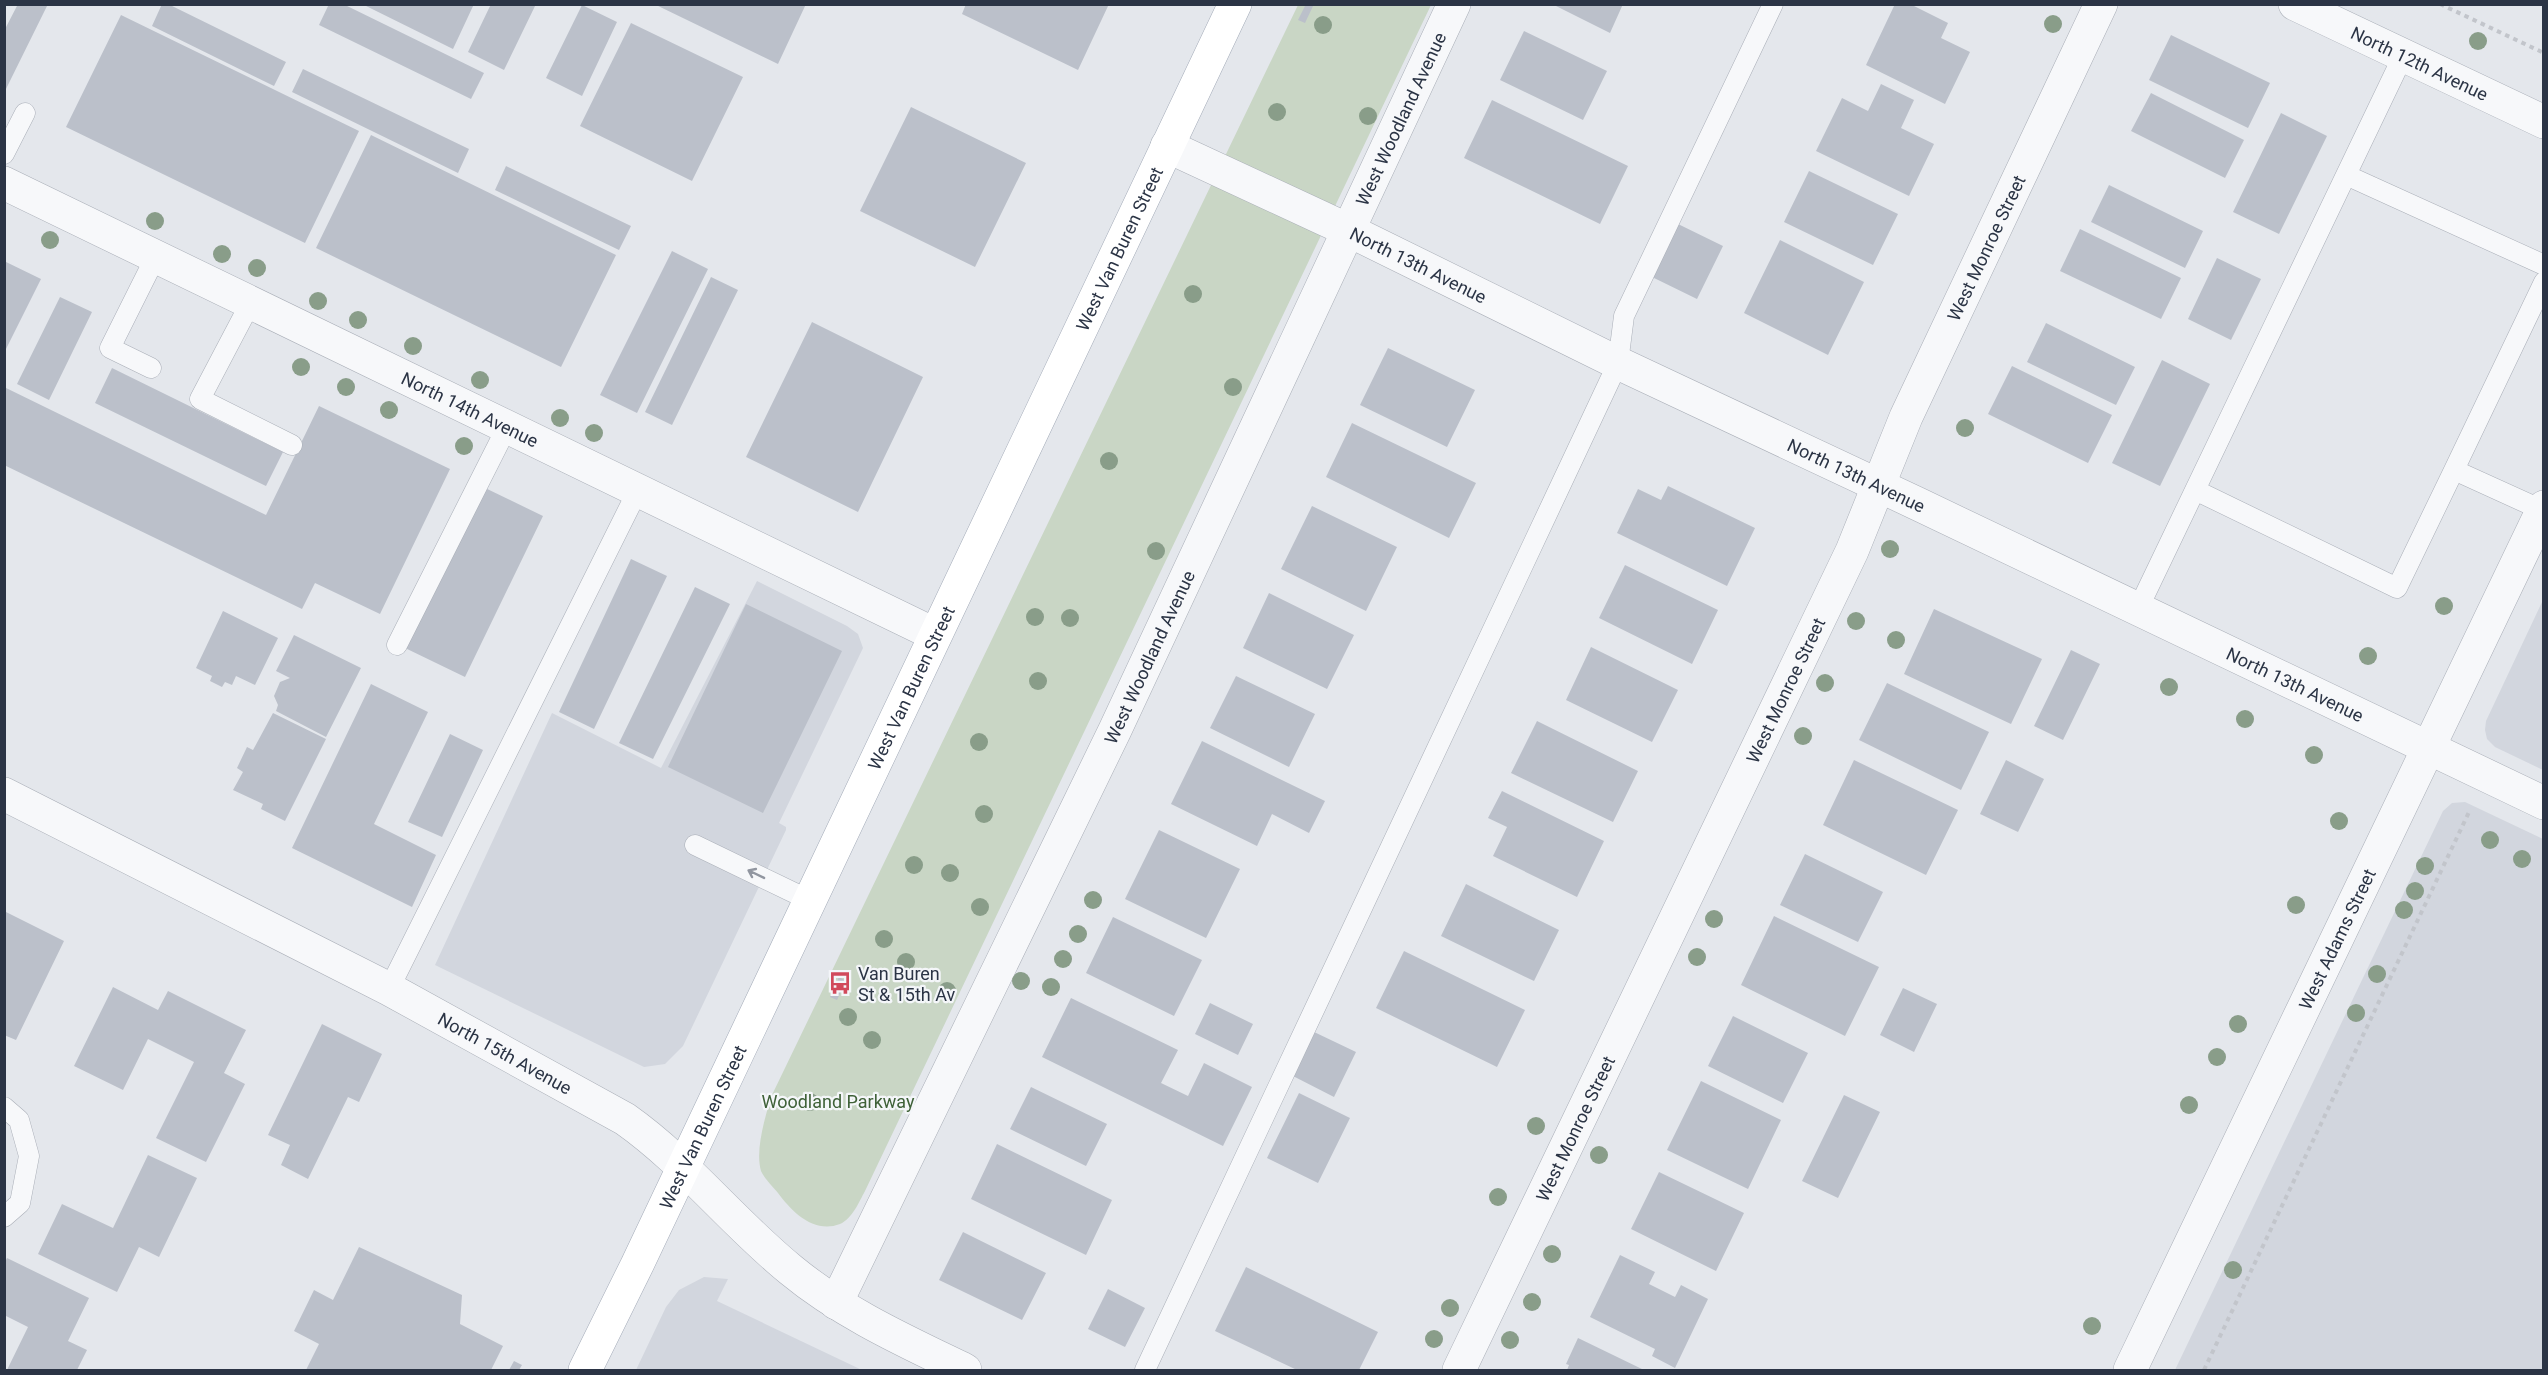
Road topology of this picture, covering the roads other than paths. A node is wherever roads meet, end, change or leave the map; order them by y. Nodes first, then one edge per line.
1 (1235, 4) edge
2 (1454, 4) edge
3 (1773, 4) edge
4 (2101, 4) edge
5 (2295, 4) edge
6 (2403, 56) junction
7 (25, 113) dead end
8 (2544, 122) edge
9 (1167, 146) junction
10 (4, 154) edge
11 (2346, 174) junction
12 (4, 183) edge
13 (1348, 230) junction
14 (156, 256) junction
15 (2544, 265) edge
16 (2544, 282) edge
17 (251, 302) junction
18 (1618, 363) junction
19 (151, 368) dead end
20 (507, 426) junction
21 (292, 445) dead end
22 (2454, 470) junction
23 (1879, 486) junction
24 (638, 490) junction
25 (2195, 490) junction
26 (2543, 508) edge
27 (2138, 609) junction
28 (934, 634) junction
29 (397, 645) dead end
30 (2428, 748) junction
31 (4, 794) edge
32 (2544, 803) edge
33 (695, 845) dead end
34 (809, 900) junction
35 (389, 989) junction
36 (4, 1107) edge
37 (682, 1169) junction
38 (4, 1217) edge
39 (836, 1303) junction
40 (585, 1371) edge
41 (965, 1371) edge
42 (1145, 1371) edge
43 (1459, 1371) edge
44 (2130, 1371) edge

1 - 9 main road, West Van Buren Street
2 - 13 street, West Woodland Avenue
3 - 18 lane
4 - 23 street, West Monroe Street
5 - 6 street, North 12th Avenue
6 - 8 street, North 12th Avenue
6 - 11 lane
7 - 10 lane
9 - 13 street, North 13th Avenue
9 - 28 main road, West Van Buren Street
11 - 15 lane
11 - 25 lane
12 - 14 street, North 14th Avenue
13 - 18 street, North 13th Avenue
13 - 39 street, West Woodland Avenue
14 - 17 street, North 14th Avenue
14 - 19 lane
16 - 22 lane
17 - 20 street, North 14th Avenue
17 - 21 lane
18 - 23 street, North 13th Avenue
18 - 42 lane
20 - 24 street, North 14th Avenue
20 - 29 lane
22 - 25 lane
22 - 26 lane
23 - 27 street, North 13th Avenue
23 - 43 street, West Monroe Street
24 - 28 street, North 14th Avenue
24 - 35 lane
25 - 27 lane
26 - 30 street, West Adams Street
27 - 30 street, North 13th Avenue
28 - 34 main road, West Van Buren Street
30 - 32 street, North 13th Avenue
30 - 44 street, West Adams Street
31 - 35 street, North 15th Avenue
34 -> 33 lane
34 - 37 main road, West Van Buren Street
35 - 37 street, North 15th Avenue
36 - 38 lane
37 - 39 street, North 15th Avenue
37 - 40 main road, West Van Buren Street
39 - 41 street, North 15th Avenue

